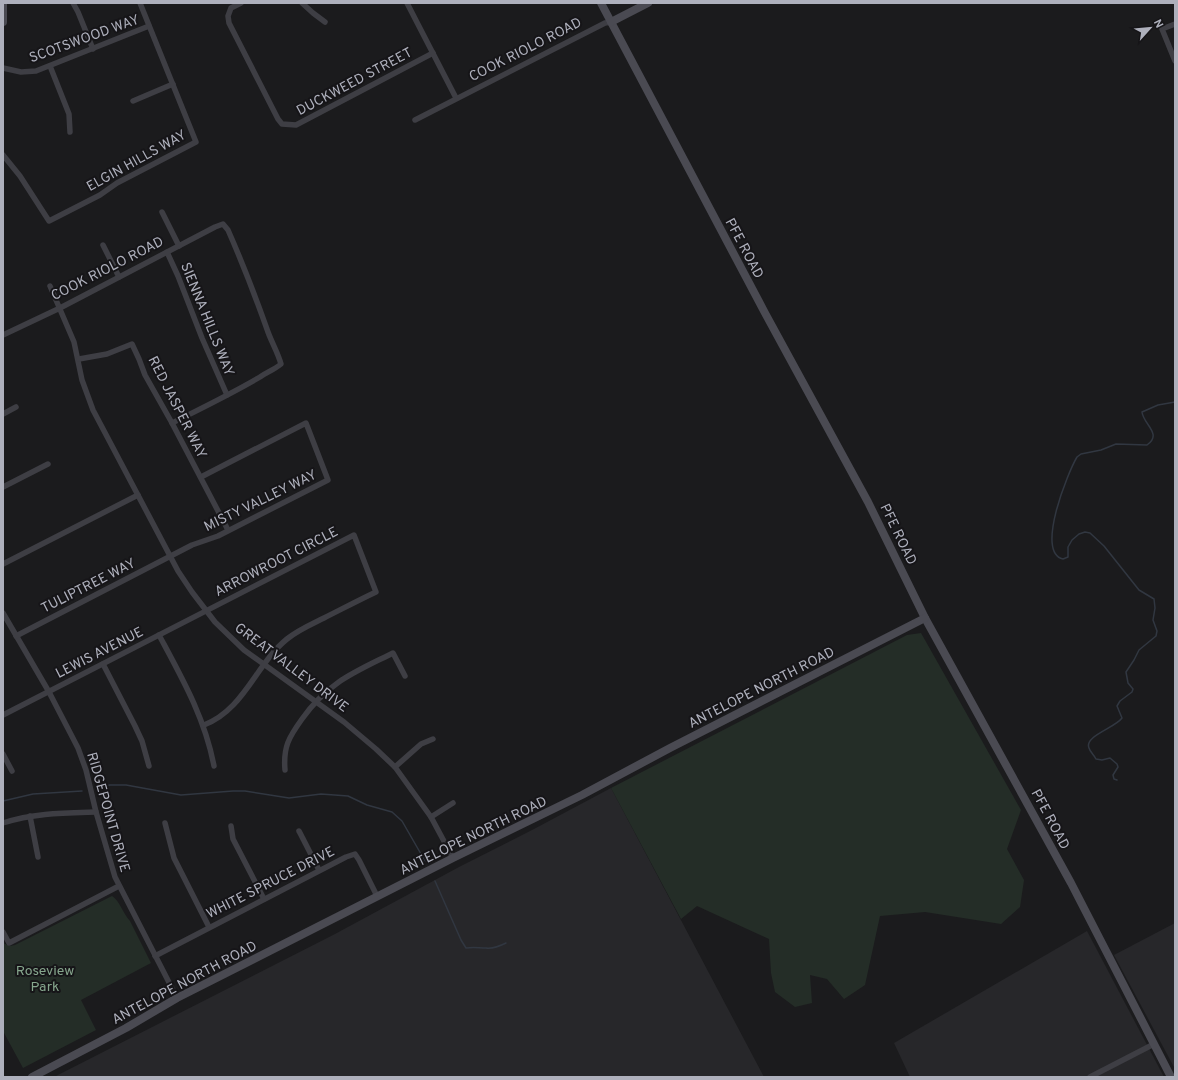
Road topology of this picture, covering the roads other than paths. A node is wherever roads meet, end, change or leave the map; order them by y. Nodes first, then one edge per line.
1 (3, 3) edge
2 (73, 3) edge
3 (140, 3) edge
4 (241, 3) edge
5 (302, 3) edge
6 (407, 3) edge
7 (601, 3) edge
8 (648, 3) edge
9 (3, 22) edge
10 (326, 22) dead end
11 (611, 22) junction
12 (1175, 24) edge
13 (149, 26) junction
14 (93, 49) junction
15 (433, 53) junction
16 (1175, 61) edge
17 (50, 66) junction
18 (3, 68) edge
19 (173, 84) junction
20 (456, 98) junction
21 (133, 100) dead end
22 (415, 120) dead end
23 (70, 132) dead end
24 (3, 155) edge
25 (162, 212) dead end
26 (102, 245) dead end
27 (179, 246) junction
28 (167, 252) junction
29 (119, 277) junction
30 (50, 286) dead end
31 (60, 308) junction
32 (3, 335) edge
33 (79, 359) junction
34 (227, 395) junction
35 (16, 407) dead end
36 (3, 414) edge
37 (172, 423) junction
38 (48, 464) dead end
39 (200, 477) junction
40 (4, 485) edge
41 (138, 495) junction
42 (228, 530) junction
43 (170, 556) junction
44 (3, 564) edge
45 (206, 610) junction
46 (3, 613) edge
47 (925, 618) junction
48 (159, 635) junction
49 (16, 636) junction
50 (103, 664) junction
51 (265, 665) junction
52 (405, 676) dead end
53 (49, 692) junction
54 (315, 701) junction
55 (3, 715) edge
56 (204, 725) junction
57 (433, 739) dead end
58 (3, 754) edge
59 (149, 766) dead end
60 (214, 766) dead end
61 (394, 767) junction
62 (285, 770) dead end
63 (12, 771) dead end
64 (453, 803) dead end
65 (96, 812) junction
66 (30, 816) junction
67 (431, 816) junction
68 (3, 823) edge
69 (165, 823) dead end
70 (231, 826) dead end
71 (299, 830) dead end
72 (38, 857) dead end
73 (452, 858) junction
74 (319, 870) junction
75 (119, 886) junction
76 (377, 896) junction
77 (264, 899) junction
78 (209, 927) junction
79 (3, 932) edge
80 (155, 956) junction
81 (177, 998) junction
82 (1154, 1044) junction
83 (32, 1077) edge
84 (1090, 1077) edge
85 (1171, 1077) edge

1 - 9 main road
2 - 14 street
3 - 13 street, ELGIN HILLS WAY
4 - 15 street, DUCKWEED STREET
5 - 10 street
6 - 15 street
7 - 11 main road, PFE ROAD
8 - 11 main road, COOK RIOLO ROAD
11 - 20 street, COOK RIOLO ROAD
11 - 47 main road, PFE ROAD
12 - 16 street
13 - 14 street, SCOTSWOOD WAY
13 - 19 street, ELGIN HILLS WAY
14 - 17 street, SCOTSWOOD WAY
15 - 20 street
17 - 18 street, SCOTSWOOD WAY
17 - 23 street
19 - 21 street
19 - 24 street, ELGIN HILLS WAY
20 - 22 street, COOK RIOLO ROAD
25 - 27 street
26 - 29 street
27 - 28 street, COOK RIOLO ROAD
27 - 34 street, COOK RIOLO ROAD
28 - 29 street, COOK RIOLO ROAD
28 - 34 street, SIENNA HILLS WAY
29 - 31 street, COOK RIOLO ROAD
30 - 31 street, GREAT VALLEY DRIVE
31 - 32 street, COOK RIOLO ROAD
31 - 33 street, GREAT VALLEY DRIVE
33 - 37 street, RED JASPER WAY
33 - 41 street, GREAT VALLEY DRIVE
34 - 37 street
35 - 36 street
37 - 39 street, RED JASPER WAY
38 - 40 street
39 - 42 street, RED JASPER WAY
39 - 42 street, MISTY VALLEY WAY
41 - 43 street, GREAT VALLEY DRIVE
41 - 44 street
42 - 43 street, MISTY VALLEY WAY
43 - 45 street, GREAT VALLEY DRIVE
43 - 49 street, TULIPTREE WAY
45 - 48 street, LEWIS AVENUE
45 - 51 street, GREAT VALLEY DRIVE
45 - 51 street, ARROWROOT CIRCLE
46 - 49 street, RIDGEPOINT DRIVE
47 - 73 main road, ANTELOPE NORTH ROAD
47 - 82 main road, PFE ROAD
48 - 50 street, LEWIS AVENUE
48 - 56 street
49 - 53 street, RIDGEPOINT DRIVE
50 - 53 street, LEWIS AVENUE
50 - 59 street
51 - 54 street, GREAT VALLEY DRIVE
51 - 56 street
52 - 54 street
53 - 55 street, LEWIS AVENUE
53 - 65 street, RIDGEPOINT DRIVE
54 - 61 street, GREAT VALLEY DRIVE
54 - 62 street
56 - 60 street
57 - 61 street
58 - 63 street
61 - 67 street, GREAT VALLEY DRIVE
64 - 67 street
65 - 66 street
65 - 75 street, RIDGEPOINT DRIVE
66 - 68 street
66 - 72 street
67 - 73 street, GREAT VALLEY DRIVE
69 - 78 street
70 - 77 street
71 - 74 street
73 - 76 main road, ANTELOPE NORTH ROAD
74 - 76 street, WHITE SPRUCE DRIVE
74 - 77 street, WHITE SPRUCE DRIVE
75 - 79 street
75 - 80 street, RIDGEPOINT DRIVE
76 - 81 main road, ANTELOPE NORTH ROAD
77 - 78 street, WHITE SPRUCE DRIVE
78 - 80 street, WHITE SPRUCE DRIVE
80 - 81 street, RIDGEPOINT DRIVE
81 - 83 main road, ANTELOPE NORTH ROAD
82 - 84 street
82 - 85 main road, PFE ROAD

